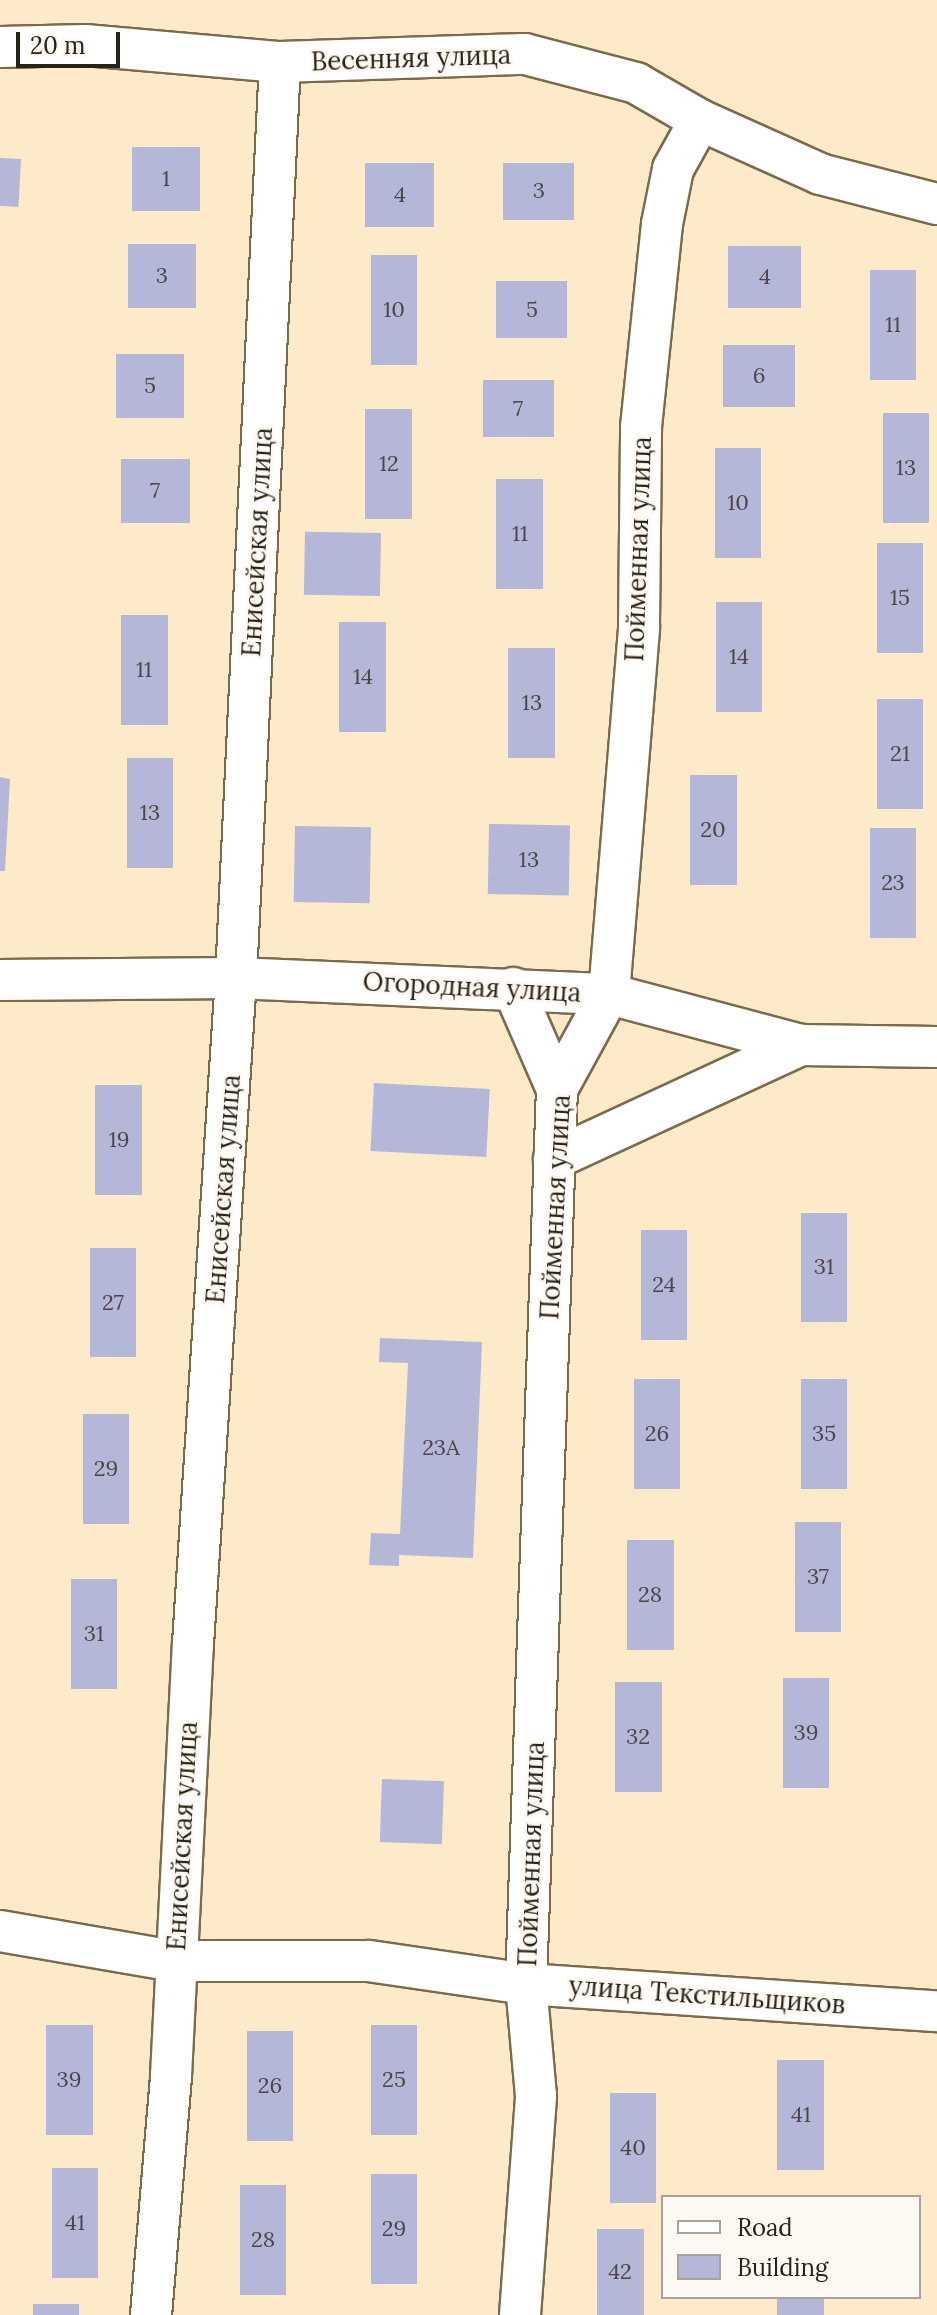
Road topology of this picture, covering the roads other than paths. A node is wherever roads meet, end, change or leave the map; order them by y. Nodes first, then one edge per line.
1 (0, 47) edge
2 (280, 62) junction
3 (700, 120) junction
4 (937, 204) edge
5 (236, 978) junction
6 (0, 980) edge
7 (513, 988) junction
8 (609, 994) junction
9 (801, 1045) junction
10 (937, 1047) edge
11 (557, 1089) junction
12 (554, 1159) junction
13 (0, 1931) edge
14 (174, 1961) junction
15 (526, 1984) junction
16 (937, 2011) edge
17 (151, 2315) edge
18 (520, 2315) edge

1 - 2 street, Весенняя улица
2 - 3 street, Весенняя улица
2 - 5 street, Енисейская улица
3 - 4 street, Весенняя улица
3 - 8 street, Пойменная улица
5 - 6 street, Огородная улица
5 - 7 street, Огородная улица
5 - 14 street, Енисейская улица
7 - 8 street, Огородная улица
7 - 11 street
8 - 9 street, Огородная улица
8 - 11 street, Пойменная улица
9 - 10 street, Огородная улица
9 - 12 street
11 - 12 street, Пойменная улица
12 - 15 street, Пойменная улица
13 - 14 street, улица Текстильщиков
14 - 15 street, улица Текстильщиков
14 - 17 street, Енисейская улица
15 - 16 street, улица Текстильщиков
15 - 18 street, Пойменная улица

